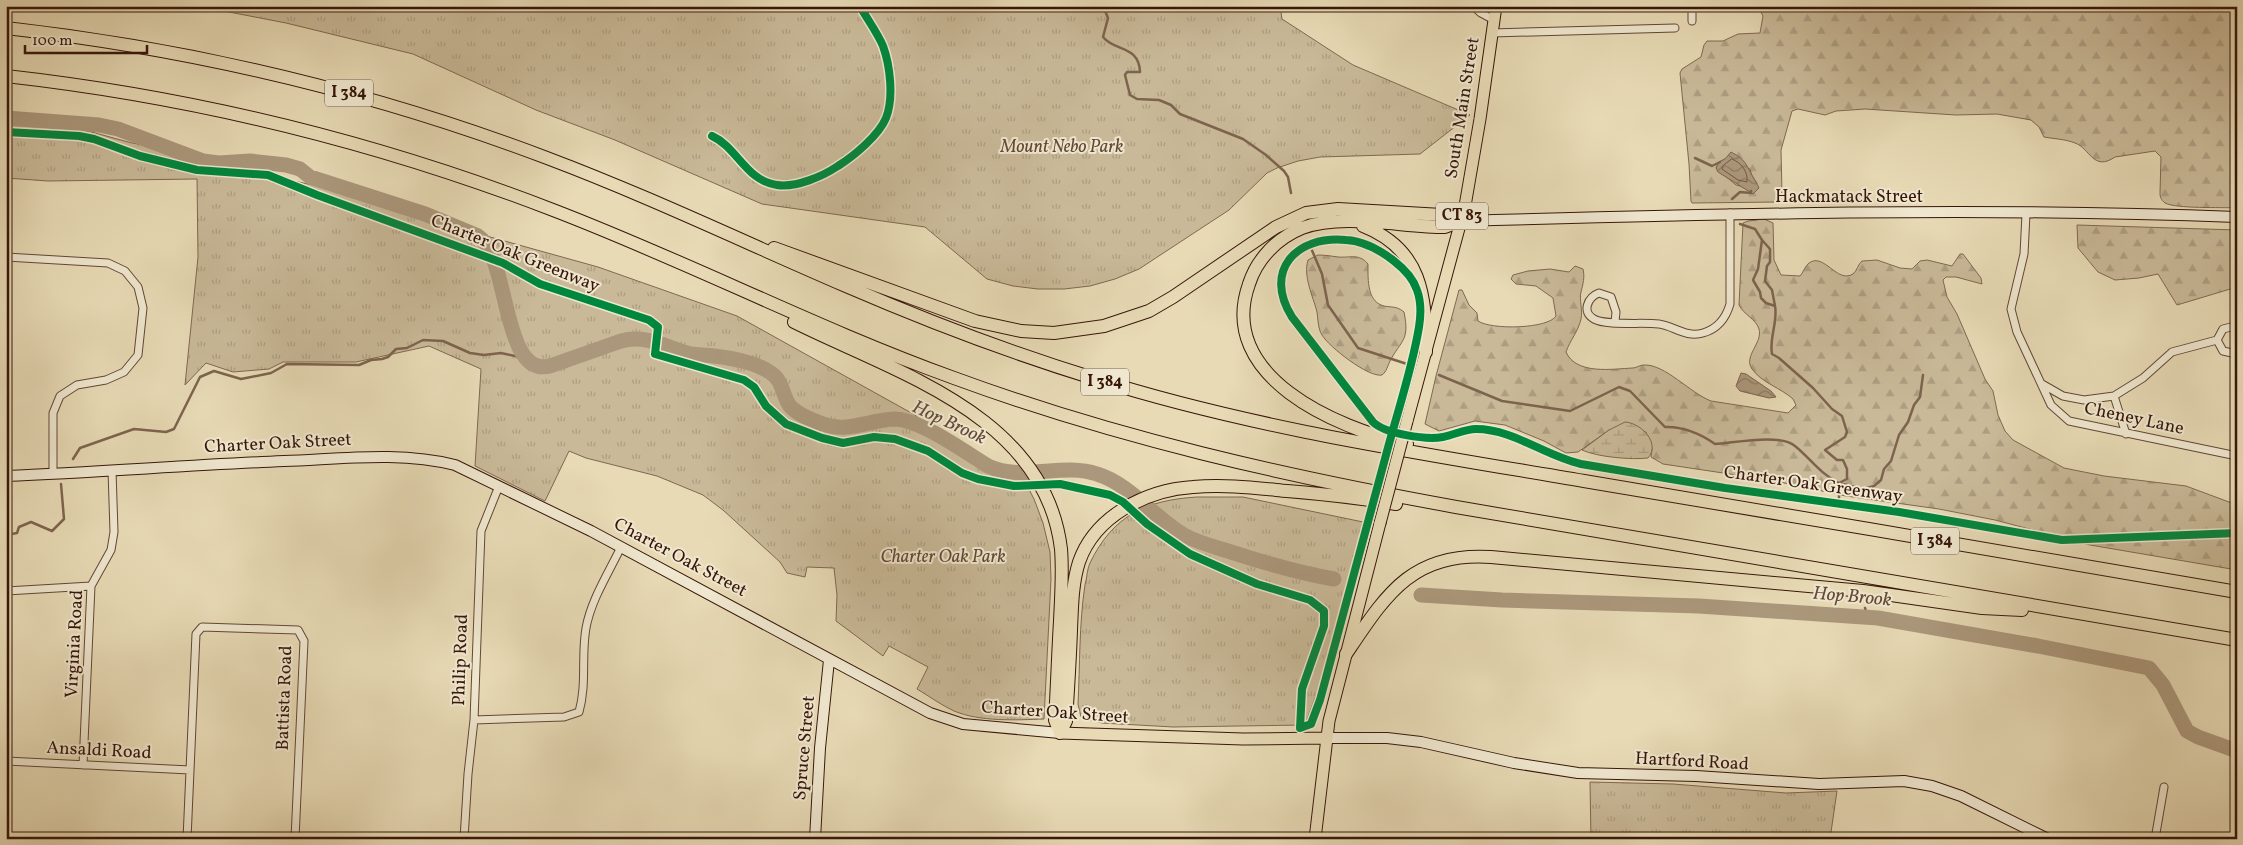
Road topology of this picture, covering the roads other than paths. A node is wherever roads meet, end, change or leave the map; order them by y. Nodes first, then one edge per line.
1 (1473, 6) edge
2 (1496, 6) edge
3 (1692, 6) edge
4 (1494, 20) junction
5 (1692, 21) dead end
6 (6, 28) edge
7 (1675, 28) dead end
8 (1492, 33) junction
9 (6, 76) edge
10 (1730, 213) junction
11 (2026, 214) junction
12 (2237, 217) edge
13 (1461, 221) junction
14 (1346, 222) junction
15 (745, 242) junction
16 (6, 257) edge
17 (747, 293) junction
18 (1615, 322) junction
19 (2237, 329) edge
20 (2217, 340) junction
21 (2237, 351) edge
22 (1426, 352) junction
23 (2041, 384) junction
24 (2114, 396) junction
25 (2126, 434) junction
26 (2237, 456) edge
27 (1483, 464) junction
28 (112, 470) junction
29 (52, 474) junction
30 (6, 476) edge
31 (499, 486) junction
32 (1483, 511) junction
33 (621, 546) junction
34 (91, 586) junction
35 (6, 591) edge
36 (2237, 592) edge
37 (2051, 608) junction
38 (2237, 640) edge
39 (1346, 654) junction
40 (828, 660) junction
41 (474, 720) junction
42 (1060, 733) junction
43 (1326, 738) junction
44 (6, 761) edge
45 (83, 765) junction
46 (190, 770) junction
47 (2164, 787) dead end
48 (187, 839) edge
49 (295, 839) edge
50 (464, 839) edge
51 (815, 839) edge
52 (1315, 839) edge
53 (2048, 839) edge
54 (2155, 839) edge

1 - 4 street
2 - 4 main road, South Main Street / CT 83
3 - 5 street
4 - 8 main road, South Main Street / CT 83
6 - 15 highway, I 384
7 - 8 street
8 - 13 main road, South Main Street / CT 83
9 - 17 highway, I 384
10 - 11 main road, Hackmatack Street
10 - 13 main road, Hackmatack Street
10 - 18 street
11 - 12 main road, Hackmatack Street
11 - 23 street, Cheney Lane
13 - 14 highway
13 - 15 highway
13 - 22 main road, South Main Street / CT 83
14 - 22 highway
14 - 27 highway
15 - 27 highway, I 384
16 - 29 street
17 - 32 highway, I 384
17 - 42 highway
18 - 18 street
19 - 20 street
20 - 21 street
20 - 24 street
22 - 39 main road, South Main Street / CT 83, bridge
23 - 24 street
23 - 25 street, Cheney Lane
24 - 25 street
25 - 26 street, Cheney Lane
27 - 36 highway, I 384
28 - 29 main road, Charter Oak Street
28 - 31 main road, Charter Oak Street
28 - 34 street, Virginia Road
29 - 30 main road, Charter Oak Street
31 - 33 main road, Charter Oak Street
31 - 41 street, Philip Road
32 - 37 highway, I 384
32 - 42 highway
33 - 40 main road, Charter Oak Street
33 - 41 street
34 - 35 street
34 - 45 street, Virginia Road
37 - 38 highway, I 384
37 - 39 highway
39 - 43 main road, South Main Street / CT 83
40 - 42 main road, Charter Oak Street
40 - 51 main road, Spruce Street
41 - 50 street, Philip Road
42 - 43 main road, Charter Oak Street
43 - 52 main road, CT 83
43 - 53 main road, Hartford Road
44 - 45 street, Ansaldi Road
45 - 46 street, Ansaldi Road
46 - 48 street, Battista Road
46 - 49 street, Battista Road
47 - 54 street

